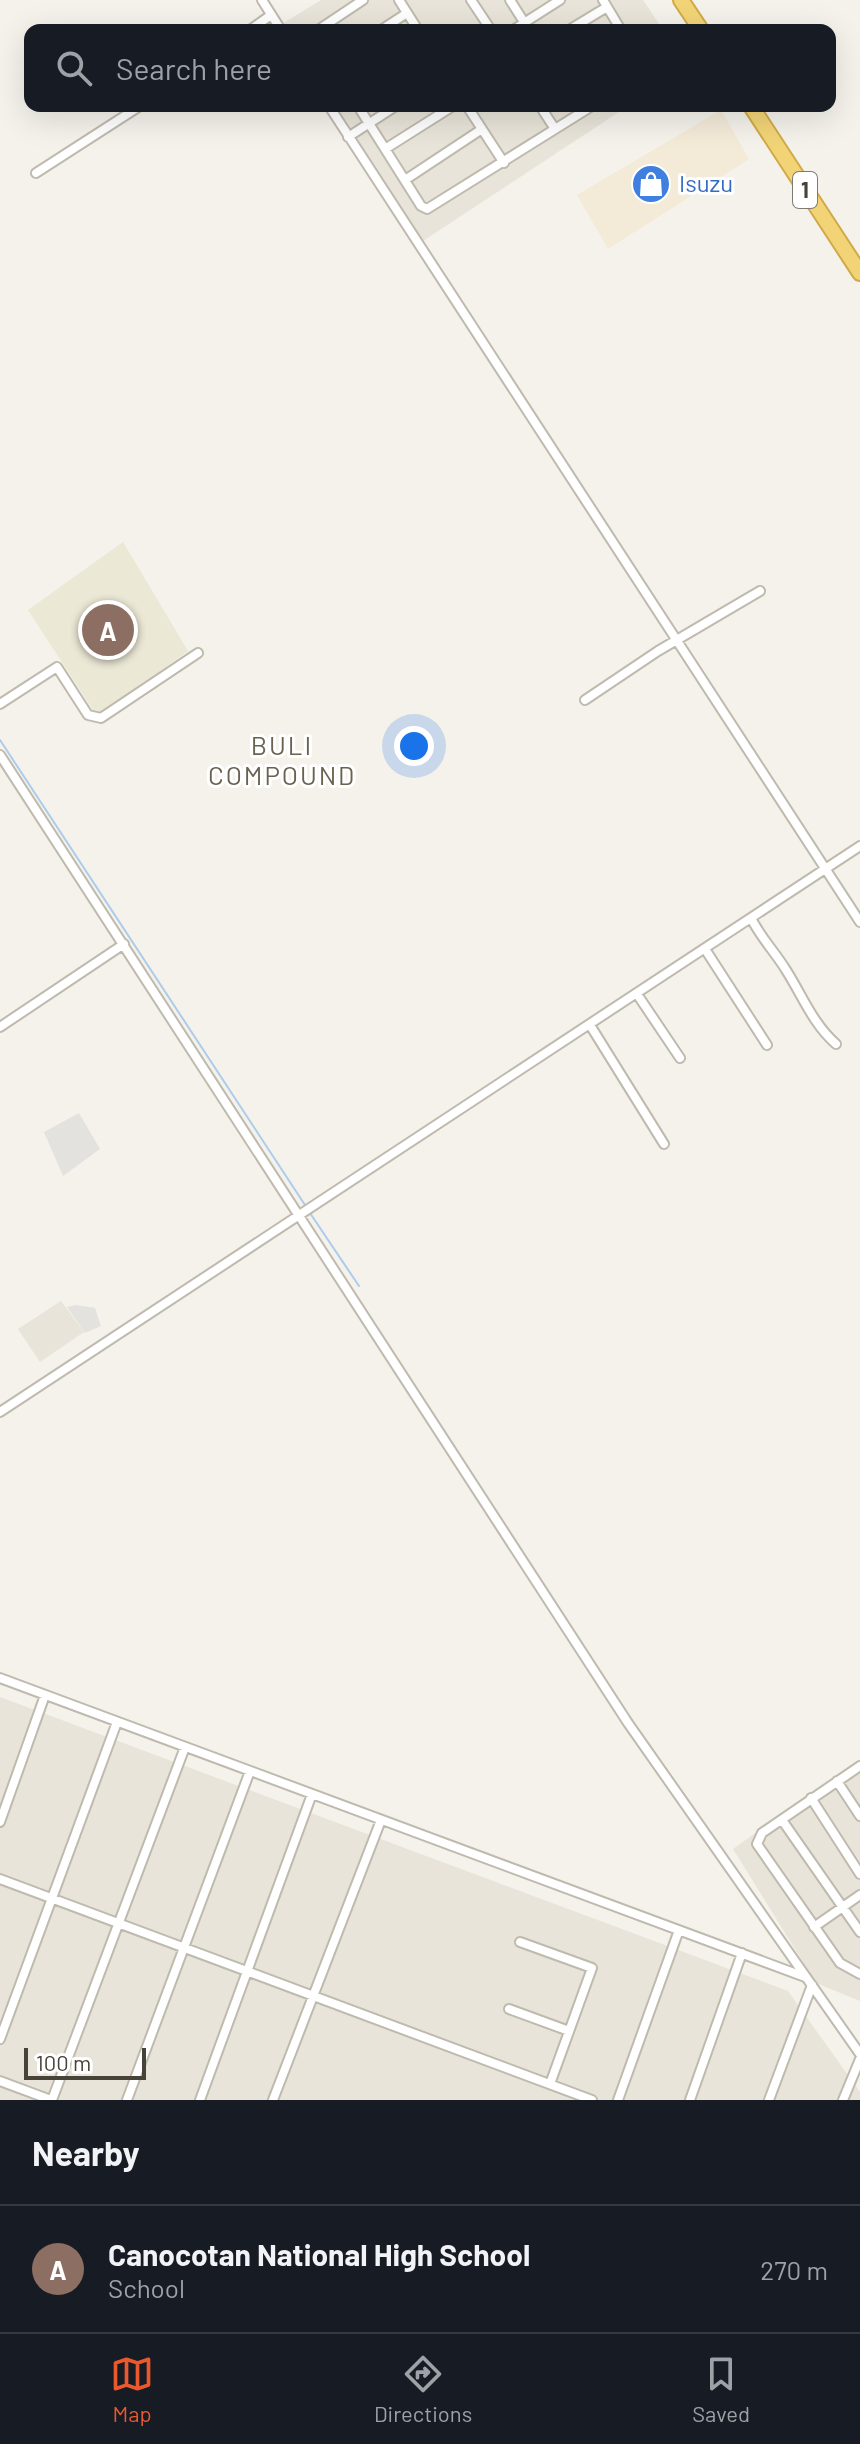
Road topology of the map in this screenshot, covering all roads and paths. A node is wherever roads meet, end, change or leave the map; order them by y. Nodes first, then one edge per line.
1 (262, 0) edge
2 (363, 0) edge
3 (399, 0) edge
4 (471, 0) edge
5 (510, 0) edge
6 (560, 0) edge
7 (681, 0) edge
8 (605, 4) edge
9 (407, 13) junction
10 (271, 15) junction
11 (258, 24) edge
12 (277, 24) edge
13 (327, 24) edge
14 (390, 24) edge
15 (414, 24) edge
16 (487, 24) edge
17 (526, 24) edge
18 (530, 24) edge
19 (577, 24) edge
20 (617, 24) edge
21 (697, 24) edge
22 (125, 112) edge
23 (333, 112) edge
24 (362, 112) edge
25 (386, 112) edge
26 (444, 112) edge
27 (471, 112) edge
28 (544, 112) edge
29 (575, 112) edge
30 (755, 112) edge
31 (369, 123) junction
32 (482, 129) junction
33 (555, 129) junction
34 (348, 137) junction
35 (385, 149) junction
36 (504, 163) junction
37 (36, 173) dead end
38 (405, 180) junction
39 (860, 273) edge
40 (760, 591) dead end
41 (678, 641) junction
42 (198, 653) dead end
43 (585, 700) dead end
44 (0, 704) edge
45 (0, 755) edge
46 (860, 846) edge
47 (825, 869) junction
48 (751, 918) junction
49 (860, 922) edge
50 (124, 944) junction
51 (705, 949) junction
52 (637, 994) junction
53 (590, 1025) junction
54 (0, 1027) edge
55 (836, 1044) dead end
56 (767, 1045) dead end
57 (680, 1058) dead end
58 (664, 1144) dead end
59 (300, 1214) junction
60 (0, 1412) edge
61 (0, 1678) edge
62 (45, 1695) junction
63 (117, 1722) junction
64 (185, 1747) junction
65 (860, 1766) edge
66 (250, 1771) junction
67 (837, 1781) junction
68 (312, 1794) junction
69 (811, 1798) junction
70 (860, 1816) edge
71 (381, 1820) junction
72 (782, 1820) junction
73 (0, 1822) edge
74 (860, 1874) edge
75 (0, 1879) edge
76 (860, 1895) edge
77 (51, 1898) junction
78 (842, 1907) junction
79 (117, 1923) junction
80 (814, 1927) junction
81 (679, 1930) junction
82 (860, 1932) edge
83 (520, 1942) dead end
84 (182, 1948) junction
85 (742, 1953) junction
86 (247, 1972) junction
87 (860, 1974) edge
88 (810, 1981) junction
89 (313, 1997) junction
90 (509, 2009) dead end
91 (569, 2031) junction
92 (0, 2039) edge
93 (860, 2056) edge
94 (0, 2081) edge
95 (550, 2084) junction
96 (52, 2100) edge
97 (127, 2100) edge
98 (200, 2100) edge
99 (273, 2100) edge
100 (592, 2100) edge
101 (618, 2100) edge
102 (690, 2100) edge
103 (769, 2100) edge
104 (843, 2100) edge

1 - 10 street
2 - 13 street
3 - 9 street
4 - 16 street
5 - 17 street
6 - 18 street
7 - 21 highway
8 - 19 street
8 - 20 street
9 - 14 street
9 - 15 street
10 - 11 street
10 - 12 street
22 - 37 street
23 - 34 street
24 - 31 street
25 - 31 street
26 - 35 street
27 - 32 street
28 - 33 street
29 - 33 street
30 - 39 highway, 1
31 - 34 street
31 - 35 street
32 - 36 street
32 - 38 street
33 - 36 street
34 - 41 street
35 - 38 street
36 - 38 street
40 - 41 street
41 - 43 street
41 - 47 street
42 - 44 street
45 - 50 street
46 - 47 street
47 - 48 street
47 - 49 street
48 - 51 street
48 - 55 street
50 - 54 street
50 - 59 street
51 - 52 street
51 - 56 street
52 - 53 street
52 - 57 street
53 - 58 street
53 - 59 street
59 - 60 street
59 - 88 street
61 - 62 street
62 - 63 street
62 - 73 street
63 - 64 street
63 - 77 street
64 - 66 street
64 - 79 street
65 - 67 street
66 - 68 street
66 - 84 street
67 - 69 street
67 - 70 street
68 - 71 street
68 - 86 street
69 - 72 street
69 - 74 street
71 - 81 street
71 - 89 street
72 - 78 street
72 - 80 street
75 - 77 street
76 - 78 street
77 - 79 street
77 - 92 street
78 - 80 street
78 - 82 street
79 - 84 street
79 - 96 street
80 - 87 street
81 - 85 street
81 - 101 street
83 - 91 street
84 - 86 street
84 - 97 street
85 - 88 street
85 - 102 street
86 - 89 street
86 - 98 street
88 - 93 street
88 - 103 street
89 - 95 street
89 - 99 street
90 - 91 street
91 - 95 street
93 - 104 street
94 - 96 street
95 - 100 street

